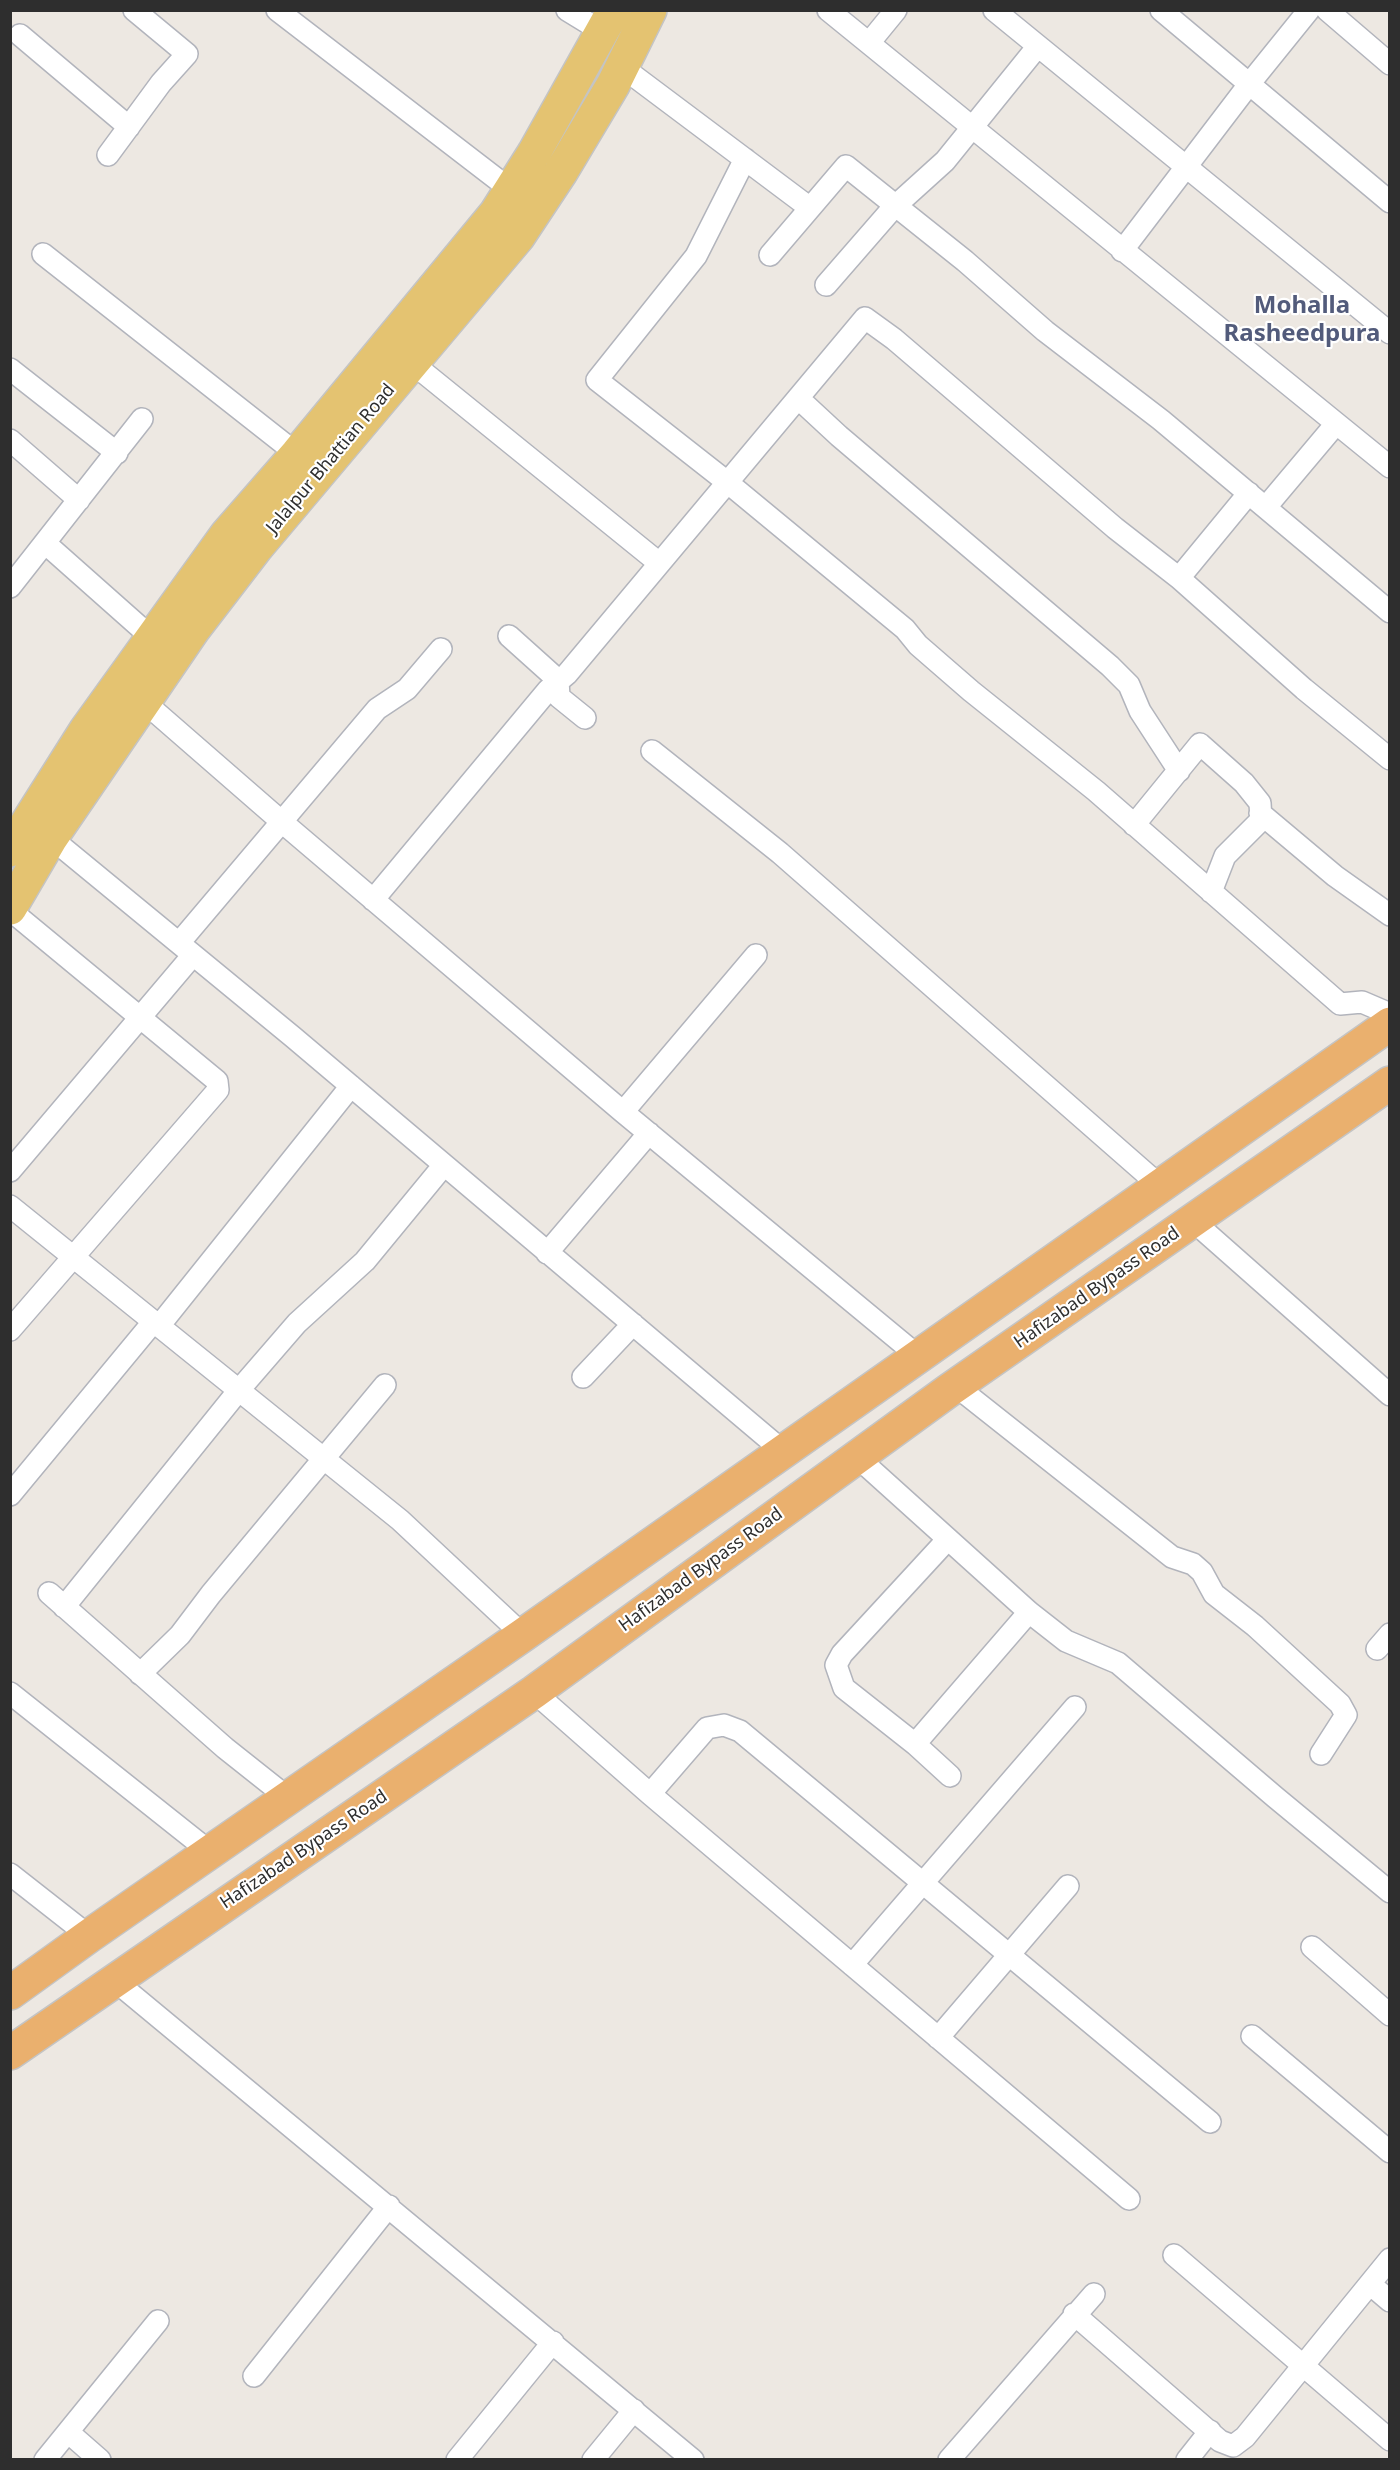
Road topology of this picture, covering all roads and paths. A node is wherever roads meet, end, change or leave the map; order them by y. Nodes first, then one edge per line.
1 (134, 10) edge
2 (278, 10) edge
3 (567, 10) edge
4 (650, 10) edge
5 (828, 10) edge
6 (896, 10) edge
7 (994, 10) edge
8 (1161, 10) edge
9 (1310, 10) edge
10 (1327, 10) edge
11 (609, 21) edge
12 (20, 35) dead end
13 (869, 43) junction
14 (1038, 46) junction
15 (1389, 64) edge
16 (622, 67) junction
17 (1250, 83) junction
18 (129, 127) junction
19 (973, 128) junction
20 (108, 155) dead end
21 (745, 159) junction
22 (1185, 167) junction
23 (511, 190) junction
24 (1389, 202) edge
25 (896, 206) junction
26 (810, 208) junction
27 (1122, 251) junction
28 (43, 254) dead end
29 (770, 255) dead end
30 (826, 285) dead end
31 (1389, 333) edge
32 (412, 363) junction
33 (10, 369) edge
34 (798, 398) junction
35 (142, 419) dead end
36 (1335, 425) junction
37 (10, 440) edge
38 (117, 453) junction
39 (297, 454) junction
40 (1389, 468) edge
41 (727, 482) junction
42 (1249, 493) junction
43 (79, 500) junction
44 (1266, 507) junction
45 (45, 543) junction
46 (659, 563) junction
47 (1179, 578) junction
48 (12, 582) edge
49 (1389, 612) edge
50 (509, 636) dead end
51 (151, 637) junction
52 (441, 649) dead end
53 (558, 680) junction
54 (143, 701) junction
55 (585, 718) dead end
56 (652, 751) dead end
57 (1389, 759) edge
58 (1179, 771) junction
59 (1260, 813) junction
60 (282, 822) junction
61 (30, 824) edge
62 (1134, 825) junction
63 (10, 850) edge
64 (1211, 892) junction
65 (373, 900) junction
66 (10, 909) edge
67 (1389, 915) edge
68 (186, 949) junction
69 (756, 955) dead end
70 (1389, 1014) edge
71 (140, 1017) junction
72 (1389, 1024) edge
73 (1389, 1083) edge
74 (351, 1086) junction
75 (623, 1112) junction
76 (649, 1133) junction
77 (444, 1165) junction
78 (10, 1171) edge
79 (1159, 1185) junction
80 (10, 1206) edge
81 (1192, 1221) junction
82 (547, 1252) junction
83 (74, 1257) junction
84 (156, 1323) junction
85 (633, 1324) junction
86 (10, 1330) edge
87 (918, 1356) junction
88 (584, 1377) dead end
89 (385, 1385) dead end
90 (956, 1386) junction
91 (239, 1390) junction
92 (1389, 1395) edge
93 (784, 1452) junction
94 (856, 1457) junction
95 (323, 1458) junction
96 (10, 1495) edge
97 (948, 1539) junction
98 (1029, 1612) junction
99 (523, 1635) junction
100 (140, 1674) junction
101 (534, 1692) junction
102 (10, 1693) edge
103 (1075, 1707) dead end
104 (915, 1744) junction
105 (1321, 1754) dead end
106 (950, 1776) dead end
107 (650, 1794) junction
108 (288, 1798) junction
109 (210, 1852) junction
110 (10, 1874) edge
111 (924, 1884) junction
112 (1068, 1886) dead end
113 (1389, 1892) edge
114 (88, 1935) junction
115 (1312, 1947) dead end
116 (1008, 1954) junction
117 (852, 1965) junction
118 (114, 1980) junction
119 (10, 1993) edge
120 (1389, 2015) edge
121 (1252, 2036) dead end
122 (938, 2038) junction
123 (10, 2053) edge
124 (1210, 2122) dead end
125 (1389, 2152) edge
126 (1129, 2199) dead end
127 (389, 2206) junction
128 (1174, 2255) dead end
129 (1389, 2259) edge
130 (1370, 2284) junction
131 (1094, 2294) dead end
132 (1389, 2301) edge
133 (1074, 2314) junction
134 (158, 2321) dead end
135 (553, 2342) junction
136 (1304, 2365) junction
137 (254, 2376) dead end
138 (634, 2410) junction
139 (68, 2432) junction
140 (1209, 2432) junction
141 (1389, 2440) edge
142 (45, 2460) edge
143 (99, 2460) edge
144 (457, 2460) edge
145 (593, 2460) edge
146 (693, 2460) edge
147 (949, 2460) edge
148 (1187, 2460) edge

1 - 18 street
2 - 23 street
3 - 11 street
4 - 16 main road, Jalalpur Bhattian Road
5 - 13 street
6 - 13 street
7 - 14 street
8 - 17 street
9 - 17 street
10 - 15 street
11 - 23 main road, Jalalpur Bhattian Road
12 - 18 street
13 - 19 street
14 - 19 street
14 - 22 street
16 - 21 street
16 - 32 main road, Jalalpur Bhattian Road
17 - 22 street
17 - 24 street
18 - 20 street
19 - 25 street
19 - 27 street
21 - 26 street
21 - 41 street
22 - 27 street
22 - 31 street
23 - 39 main road, Jalalpur Bhattian Road
25 - 26 street
25 - 30 street
25 - 42 street
26 - 29 street
27 - 36 street
28 - 39 street
32 - 46 street
32 - 54 main road, Jalalpur Bhattian Road
33 - 38 street
34 - 41 street
34 - 47 street
34 - 58 street
35 - 38 street
36 - 40 street
36 - 44 street
37 - 43 street
38 - 43 street
39 - 51 main road, Jalalpur Bhattian Road
41 - 46 street
41 - 62 street
42 - 44 street
42 - 47 street
43 - 45 street
44 - 49 street
45 - 48 street
45 - 51 street
46 - 53 street
47 - 57 street
50 - 53 street
51 - 61 main road, Jalalpur Bhattian Road
52 - 60 street
53 - 55 street
53 - 65 street
54 - 60 street
54 - 61 main road, Jalalpur Bhattian Road
56 - 79 street
58 - 59 street
58 - 62 street
59 - 64 street
59 - 67 street
60 - 65 street
60 - 68 street
61 - 63 main road, Jalalpur Bhattian Road
61 - 66 main road, Jalalpur Bhattian Road
61 - 68 street
62 - 64 street
64 - 70 street
65 - 75 street
66 - 71 street
68 - 71 street
68 - 74 street
69 - 75 street
71 - 78 street
71 - 83 street
72 - 79 highway
73 - 81 highway, Hafizabad Bypass Road
74 - 77 street
74 - 84 street
75 - 76 street
76 - 82 street
76 - 87 street
77 - 82 street
77 - 91 street
79 - 87 highway
80 - 83 street
81 - 90 highway, Hafizabad Bypass Road
81 - 92 street
82 - 85 street
83 - 84 street
83 - 86 street
84 - 91 street
84 - 96 street
85 - 88 street
85 - 93 street
87 - 93 highway
89 - 95 street
90 - 94 highway, Hafizabad Bypass Road
90 - 105 street
91 - 95 street
91 - 100 street
93 - 99 highway
94 - 97 street
94 - 101 highway, Hafizabad Bypass Road
95 - 99 street
95 - 100 street
97 - 98 street
97 - 104 street
98 - 104 street
98 - 113 street
99 - 108 highway
100 - 108 street
101 - 107 street
101 - 118 highway, Hafizabad Bypass Road
102 - 109 street
103 - 111 street
104 - 106 street
107 - 111 street
107 - 117 street
108 - 109 highway
109 - 114 highway
110 - 114 street
111 - 116 street
111 - 117 street
112 - 116 street
114 - 119 highway
115 - 120 street
116 - 122 street
116 - 124 street
117 - 122 street
118 - 123 highway, Hafizabad Bypass Road
118 - 127 street
121 - 125 street
122 - 126 street
127 - 135 street
127 - 137 street
128 - 136 street
129 - 130 street
130 - 132 street
130 - 136 street
131 - 133 street
133 - 140 street
133 - 147 street
134 - 139 street
135 - 138 street
135 - 144 street
136 - 140 street
136 - 141 street
138 - 145 street
138 - 146 street
139 - 142 street
139 - 143 street
140 - 148 street

